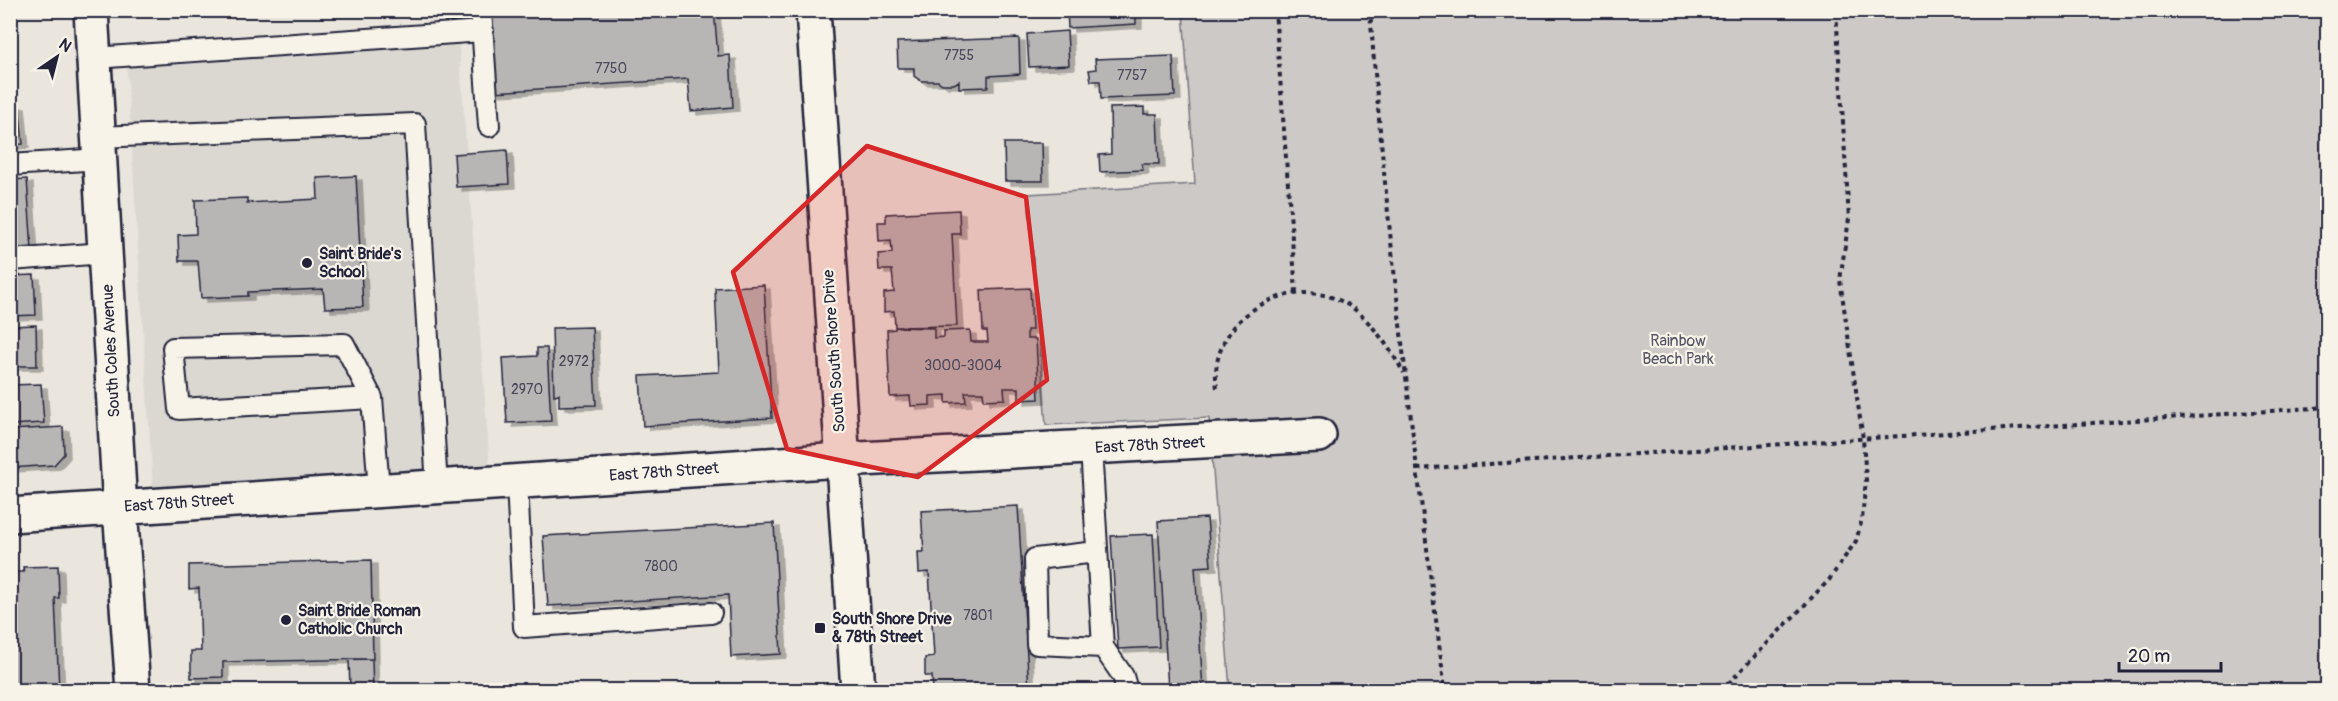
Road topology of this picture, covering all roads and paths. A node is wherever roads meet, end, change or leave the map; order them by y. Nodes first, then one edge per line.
1 (91, 10) edge
2 (480, 10) edge
3 (813, 10) edge
4 (1275, 10) edge
5 (1370, 10) edge
6 (1836, 10) edge
7 (483, 31) junction
8 (94, 58) junction
9 (489, 126) dead end
10 (99, 148) junction
11 (10, 165) edge
12 (105, 253) junction
13 (10, 260) edge
14 (1296, 292) junction
15 (1406, 377) junction
16 (1217, 388) dead end
17 (372, 398) junction
18 (2328, 407) edge
19 (1319, 435) dead end
20 (1863, 439) junction
21 (1091, 448) junction
22 (841, 460) junction
23 (1417, 469) junction
24 (517, 482) junction
25 (437, 487) junction
26 (379, 490) junction
27 (120, 508) junction
28 (10, 515) edge
29 (1097, 552) junction
30 (711, 614) dead end
31 (1103, 647) junction
32 (133, 690) edge
33 (858, 690) edge
34 (1127, 690) edge
35 (1445, 690) edge
36 (1722, 690) edge

1 - 8 street, South Coles Avenue
2 - 7 lane
3 - 22 street, South South Shore Drive
4 - 14 path
5 - 15 path
6 - 20 path
7 - 8 lane
7 - 9 lane
8 - 10 street, South Coles Avenue
10 - 11 lane
10 - 12 street, South Coles Avenue
10 - 25 lane
12 - 13 lane
12 - 27 street, South Coles Avenue
14 - 15 path
14 - 16 path
15 - 23 path
17 - 17 lane
17 - 26 lane
18 - 20 path
19 - 21 street, East 78th Street
20 - 23 path
20 - 36 path
21 - 22 street, East 78th Street
21 - 29 lane
22 - 24 street, East 78th Street
22 - 33 street, South South Shore Drive
23 - 35 path
24 - 25 street, East 78th Street
24 - 30 lane
25 - 26 street, East 78th Street
26 - 27 street, East 78th Street
27 - 28 street, East 78th Street
27 - 32 street, South Coles Avenue
29 - 31 lane
29 - 31 lane
31 - 34 lane

